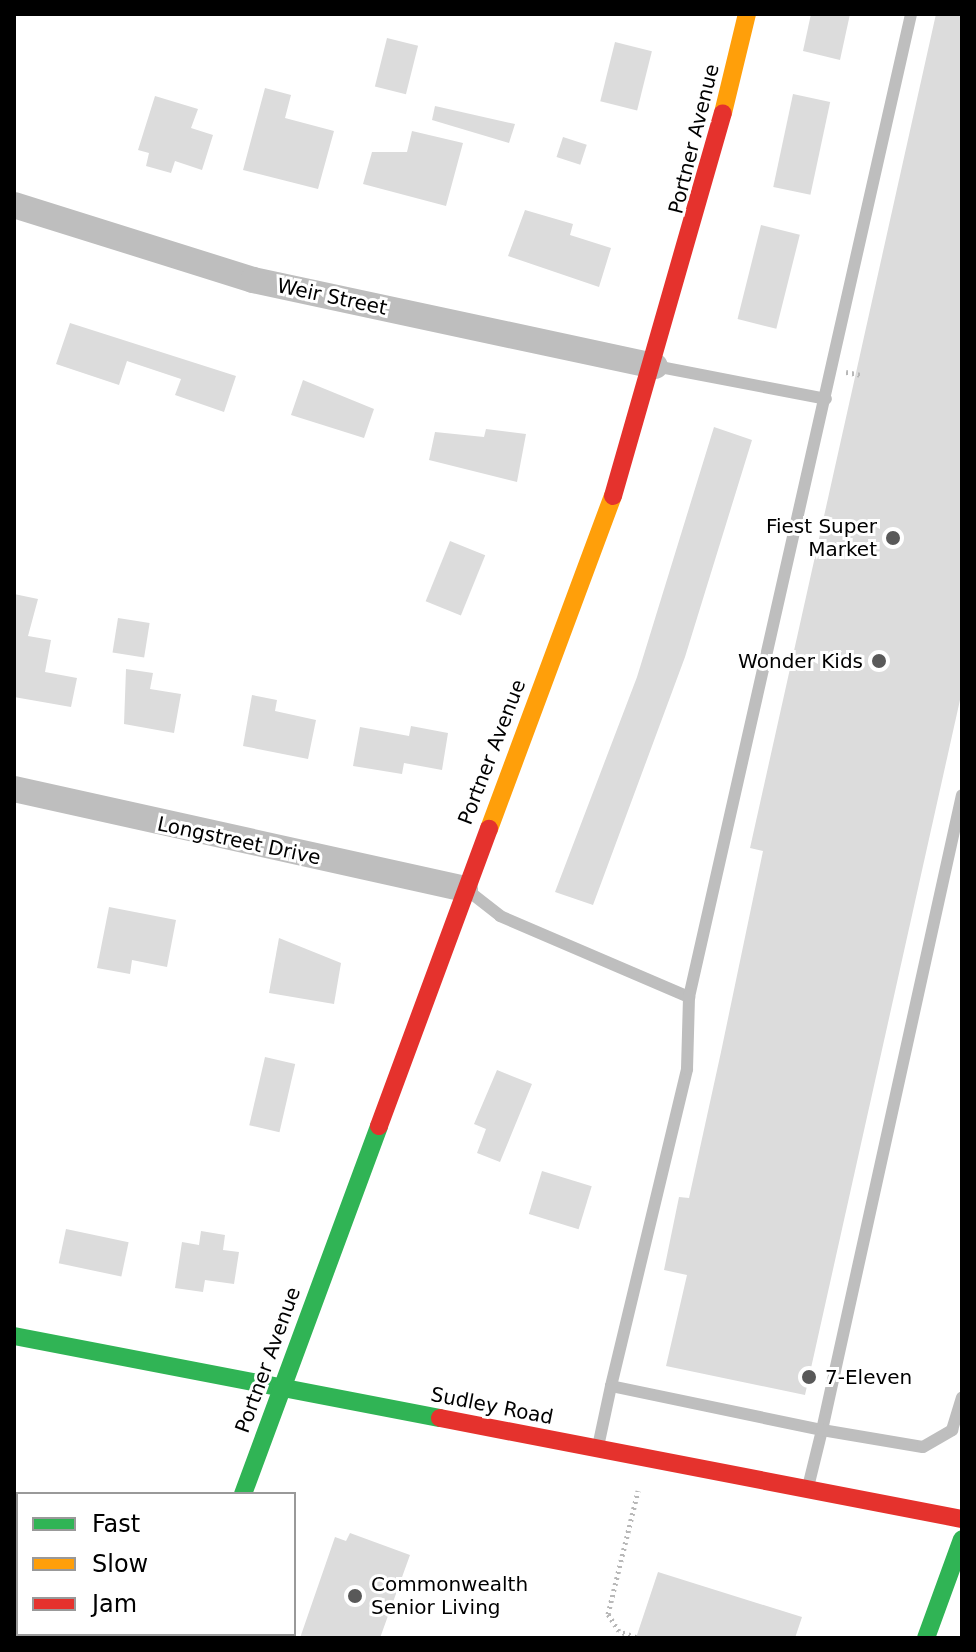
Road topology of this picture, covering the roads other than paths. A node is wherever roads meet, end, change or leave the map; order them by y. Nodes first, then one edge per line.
1 (747, 14) edge
2 (911, 14) edge
3 (14, 205) edge
4 (655, 366) junction
5 (826, 399) junction
6 (14, 789) edge
7 (962, 795) edge
8 (465, 889) junction
9 (689, 997) junction
10 (14, 1336) edge
11 (611, 1386) junction
12 (281, 1388) junction
13 (962, 1398) edge
14 (822, 1430) junction
15 (597, 1449) junction
16 (808, 1489) junction
17 (244, 1492) edge
18 (962, 1519) edge
19 (962, 1539) edge
20 (926, 1638) edge

1 - 4 street, Portner Avenue
2 - 5 lane
3 - 4 street, Weir Street
4 - 5 lane
4 - 8 street, Portner Avenue
5 - 9 lane
6 - 8 street, Longstreet Drive
7 - 14 lane
8 - 9 lane
8 - 12 street, Portner Avenue
9 - 11 lane
10 - 12 street, Sudley Road
11 - 14 lane
11 - 15 lane
12 - 15 street, Sudley Road
12 - 17 street, Portner Avenue
13 - 14 lane
14 - 16 lane
15 - 16 street, Sudley Road
16 - 18 street, Sudley Road
19 - 20 street

